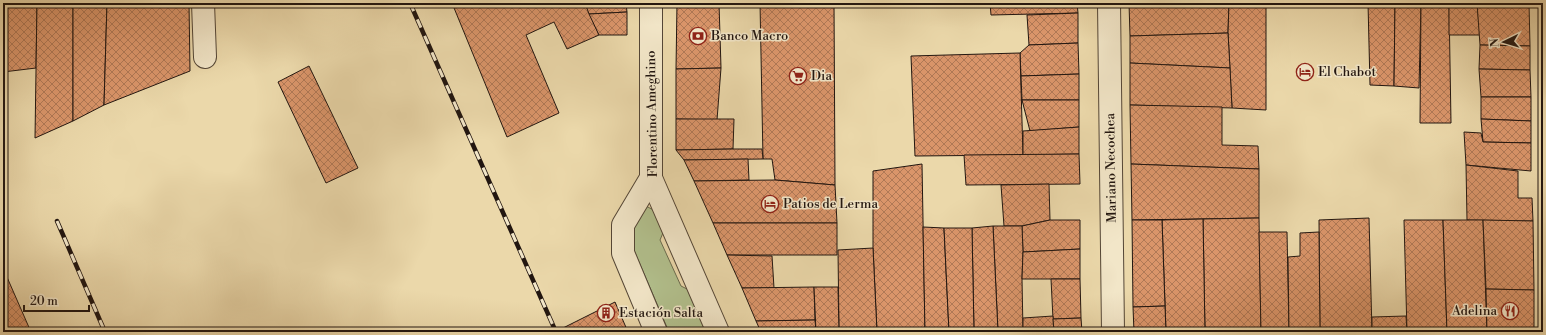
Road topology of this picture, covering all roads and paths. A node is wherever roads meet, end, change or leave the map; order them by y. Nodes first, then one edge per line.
1 (203, 3) edge
2 (651, 3) edge
3 (1109, 3) edge
4 (205, 58) dead end
5 (651, 178) junction
6 (656, 332) edge
7 (718, 332) edge
8 (1113, 332) edge

1 - 4 street
2 - 5 street, Florentino Ameghino
3 - 8 street, Mariano Necochea
5 - 6 street
5 - 7 street, Florentino Ameghino

